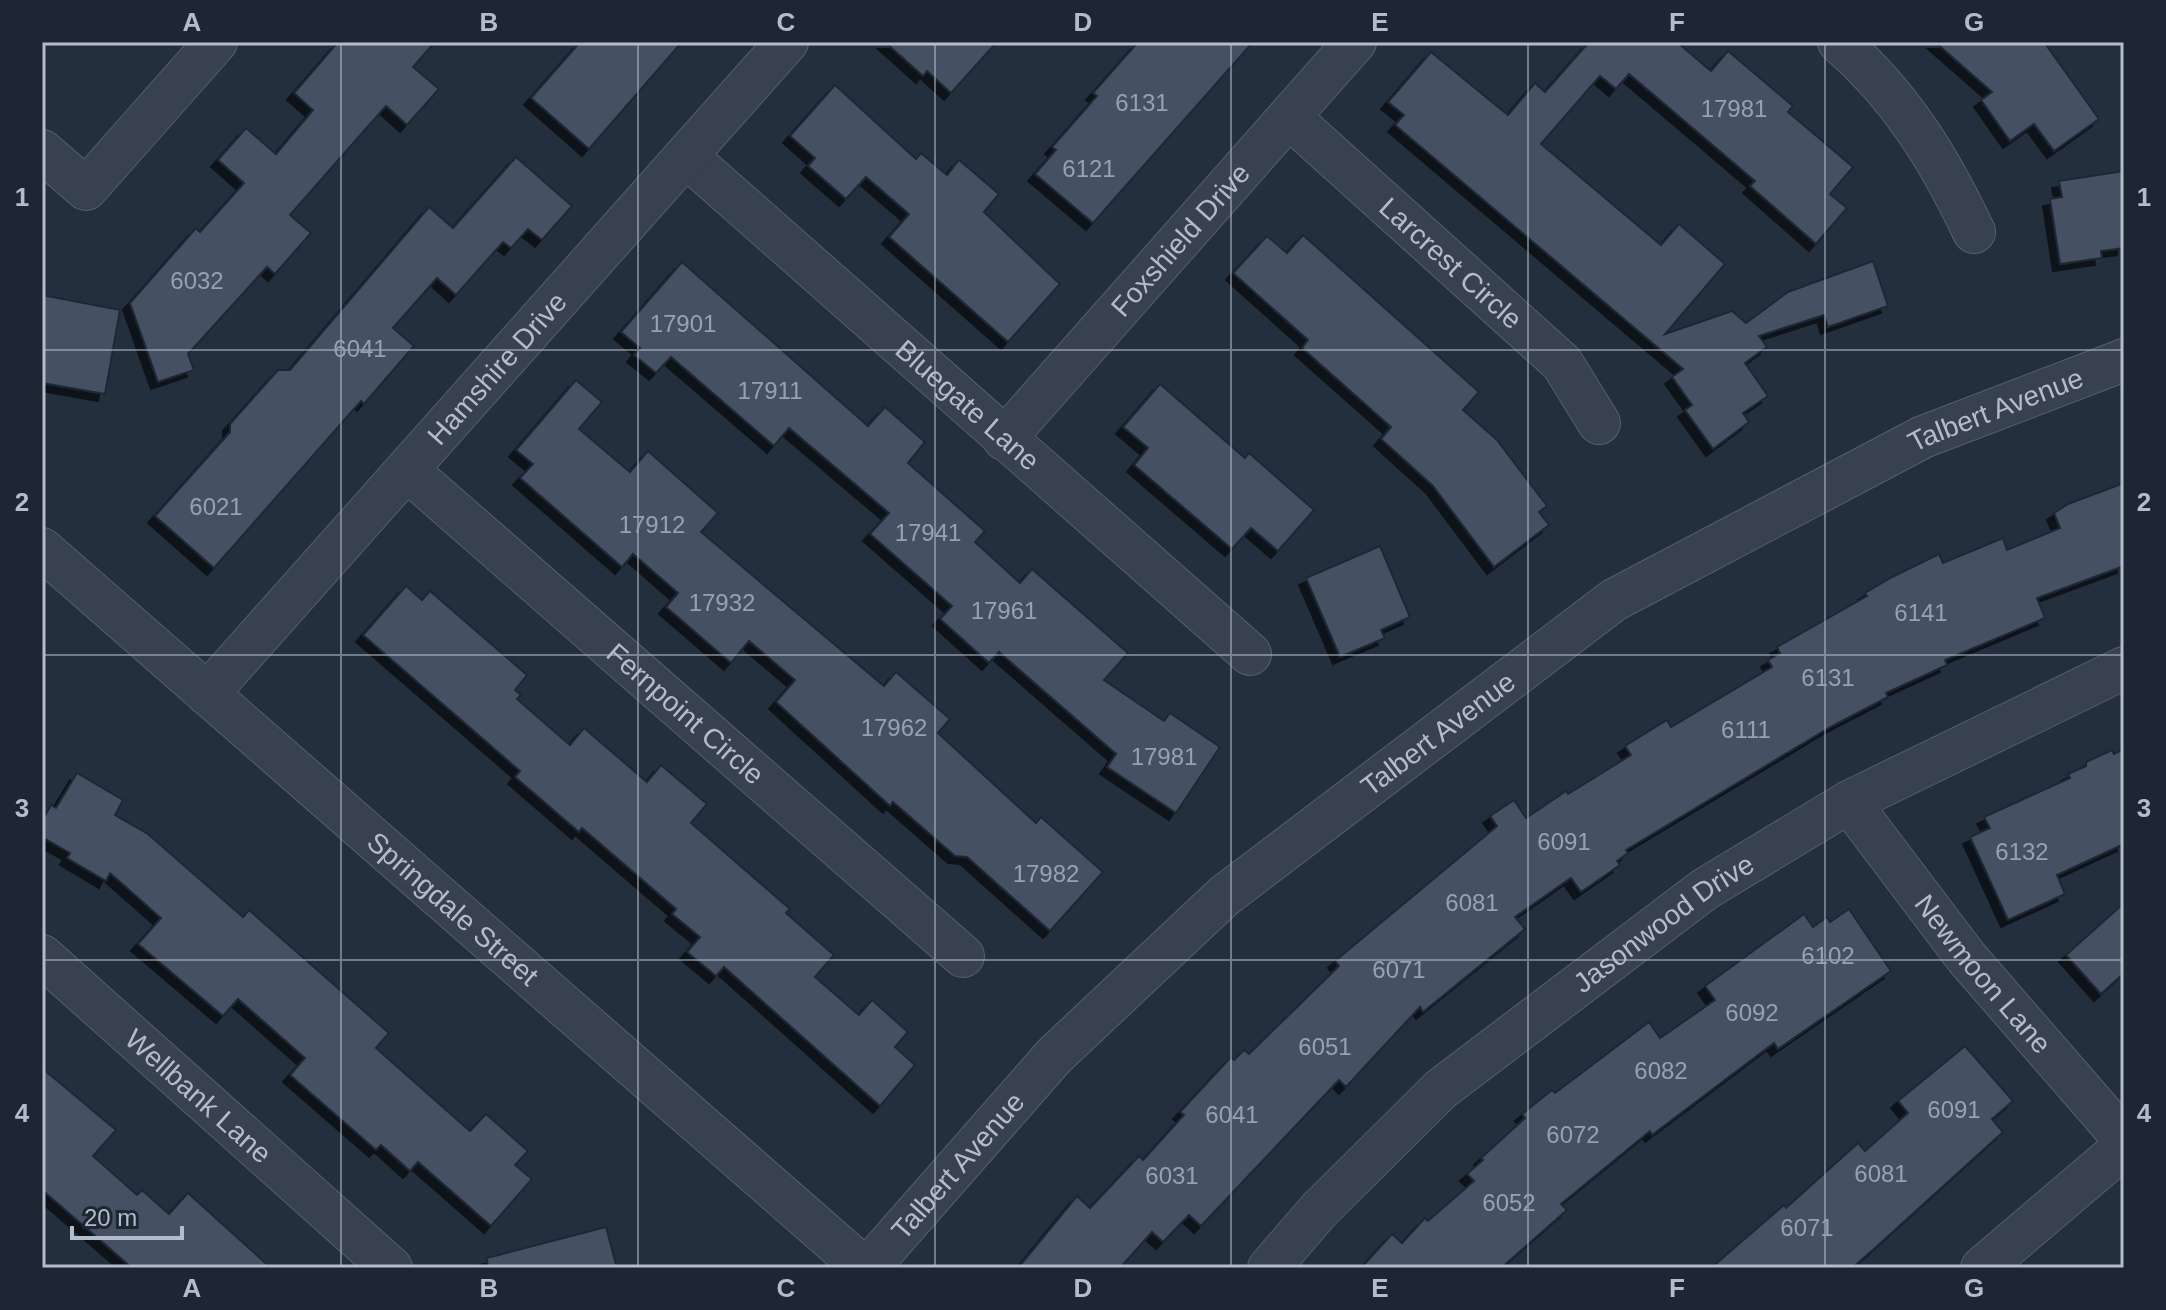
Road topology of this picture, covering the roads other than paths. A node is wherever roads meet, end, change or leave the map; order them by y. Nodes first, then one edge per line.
1 (216, 42) edge
2 (787, 42) edge
3 (1355, 42) edge
4 (1839, 42) edge
5 (1289, 117) junction
6 (42, 151) edge
7 (686, 156) junction
8 (1974, 232) dead end
9 (2124, 360) edge
10 (1599, 423) dead end
11 (1004, 439) junction
12 (407, 470) junction
13 (42, 549) edge
14 (1250, 654) dead end
15 (2124, 668) edge
16 (207, 694) junction
17 (1849, 802) junction
18 (42, 956) edge
19 (963, 956) dead end
20 (2124, 1139) edge
21 (2124, 1147) edge
22 (391, 1268) edge
23 (866, 1268) edge
24 (1269, 1268) edge
25 (1982, 1268) edge

1 - 6 street
2 - 7 street, Hamshire Drive
3 - 5 street, Foxshield Drive
4 - 8 street
5 - 10 street, Larcrest Circle
5 - 11 street, Foxshield Drive
7 - 11 street, Bluegate Lane
7 - 12 street, Hamshire Drive
9 - 23 street, Talbert Avenue
11 - 14 street, Bluegate Lane
12 - 16 street, Hamshire Drive
12 - 19 street, Fernpoint Circle
13 - 16 street, Springdale Street
15 - 17 street, Jasonwood Drive
16 - 23 street, Springdale Street
17 - 20 street, Newmoon Lane
17 - 24 street, Jasonwood Drive
18 - 22 street, Wellbank Lane
21 - 25 street

